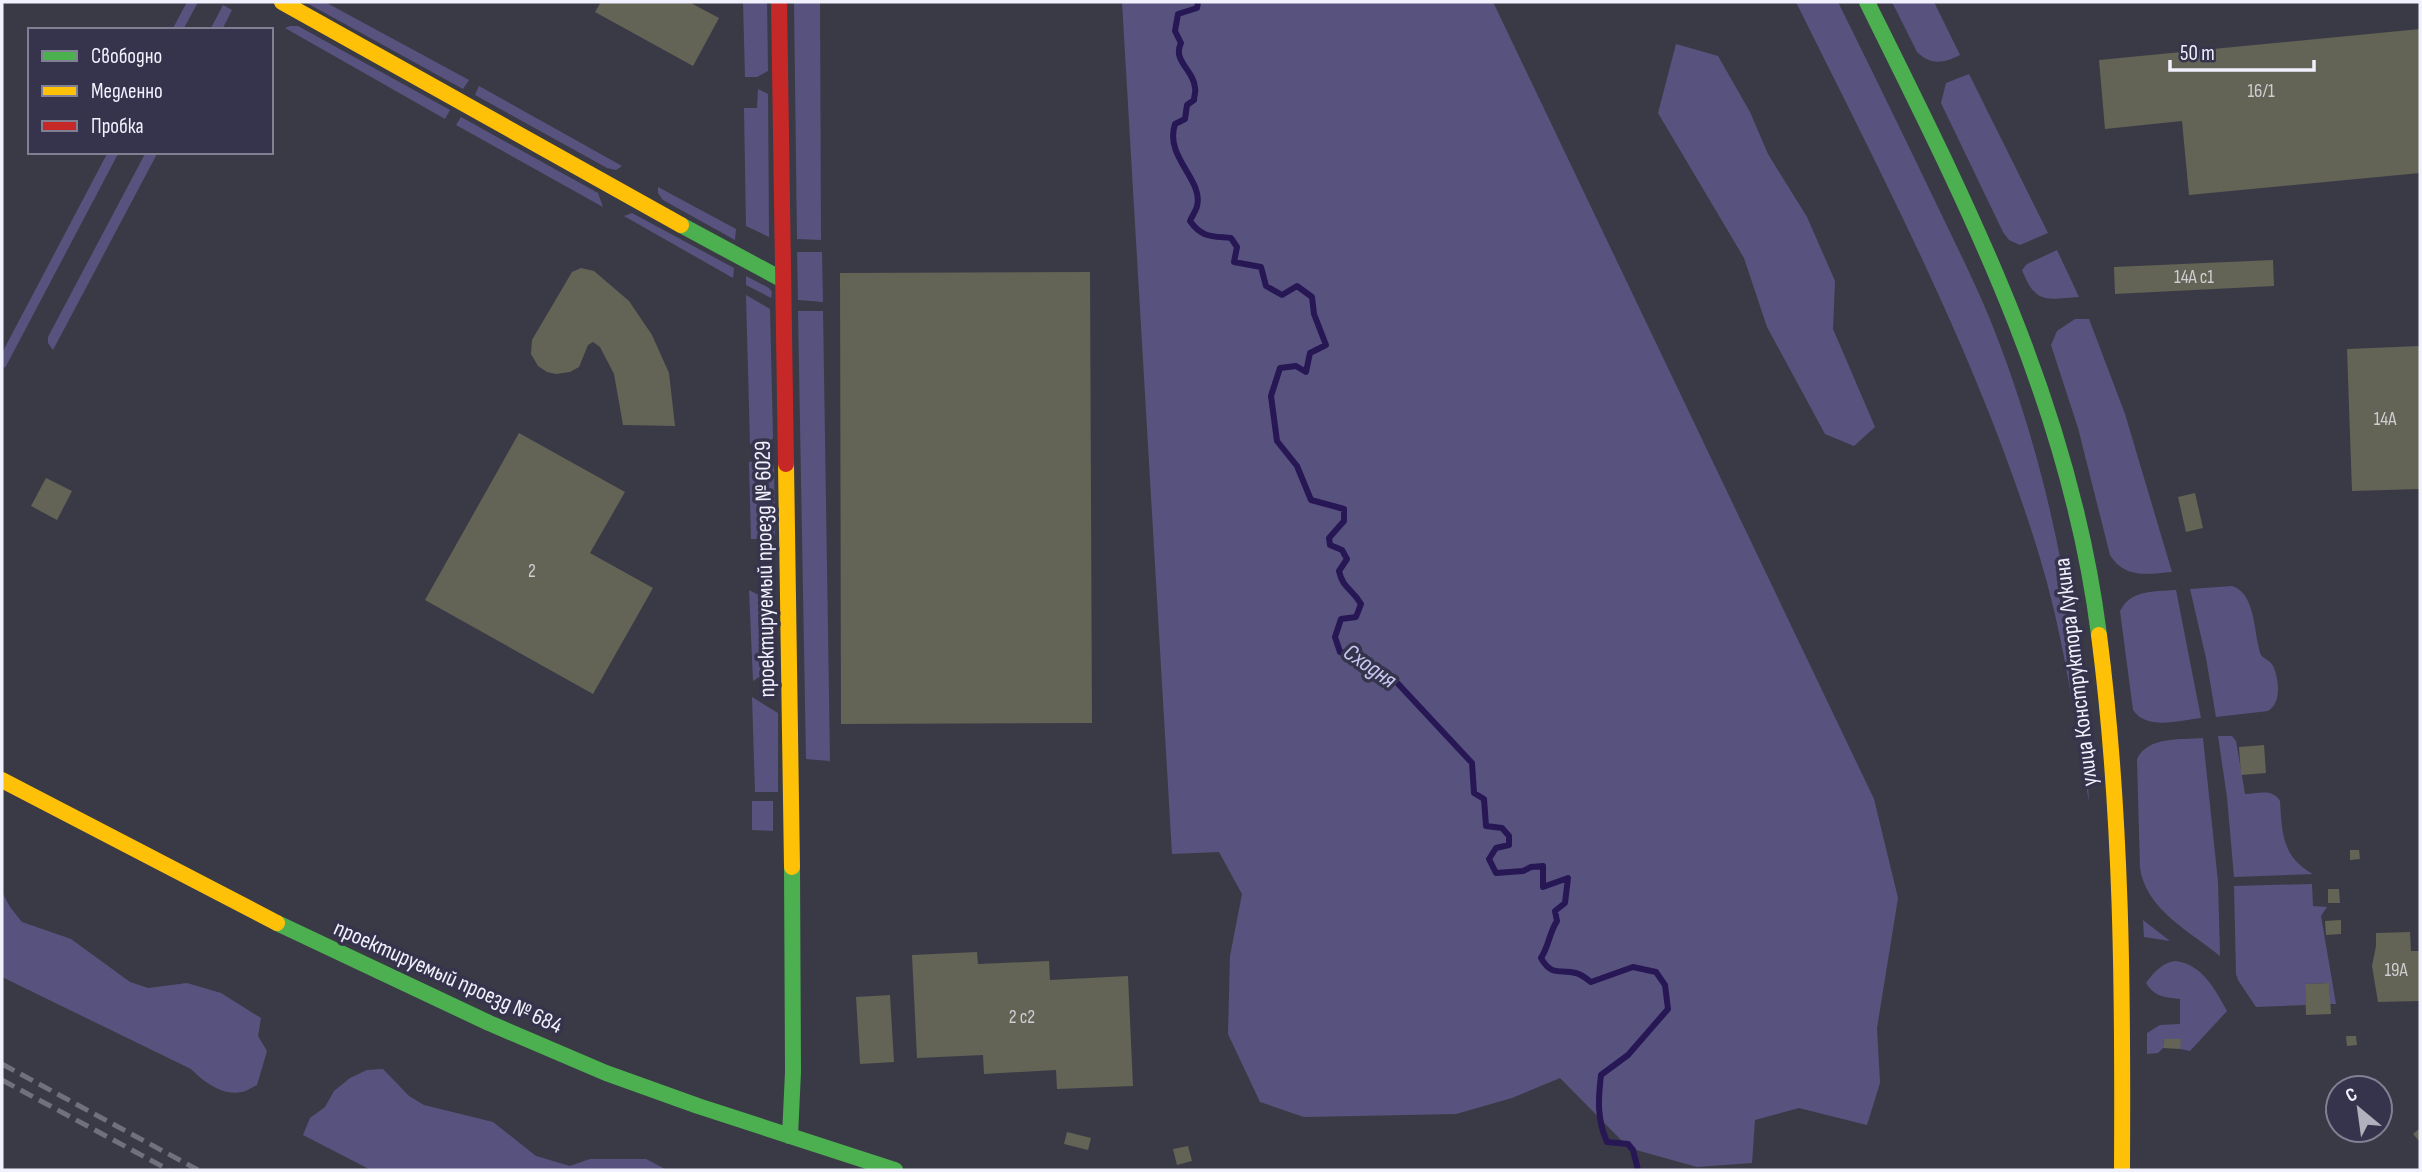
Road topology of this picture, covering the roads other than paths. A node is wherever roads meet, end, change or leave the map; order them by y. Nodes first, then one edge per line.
1 (282, 2) edge
2 (779, 2) edge
3 (1867, 2) edge
4 (783, 280) junction
5 (2, 780) edge
6 (790, 1136) junction
7 (895, 1170) edge
8 (2122, 1170) edge

1 - 4 street
2 - 4 street, проектируемый проезд № 6029
3 - 8 street, улица Конструктора Лукина
4 - 6 street, проектируемый проезд № 6029
5 - 6 street, проектируемый проезд № 684
6 - 7 street, проектируемый проезд № 684

